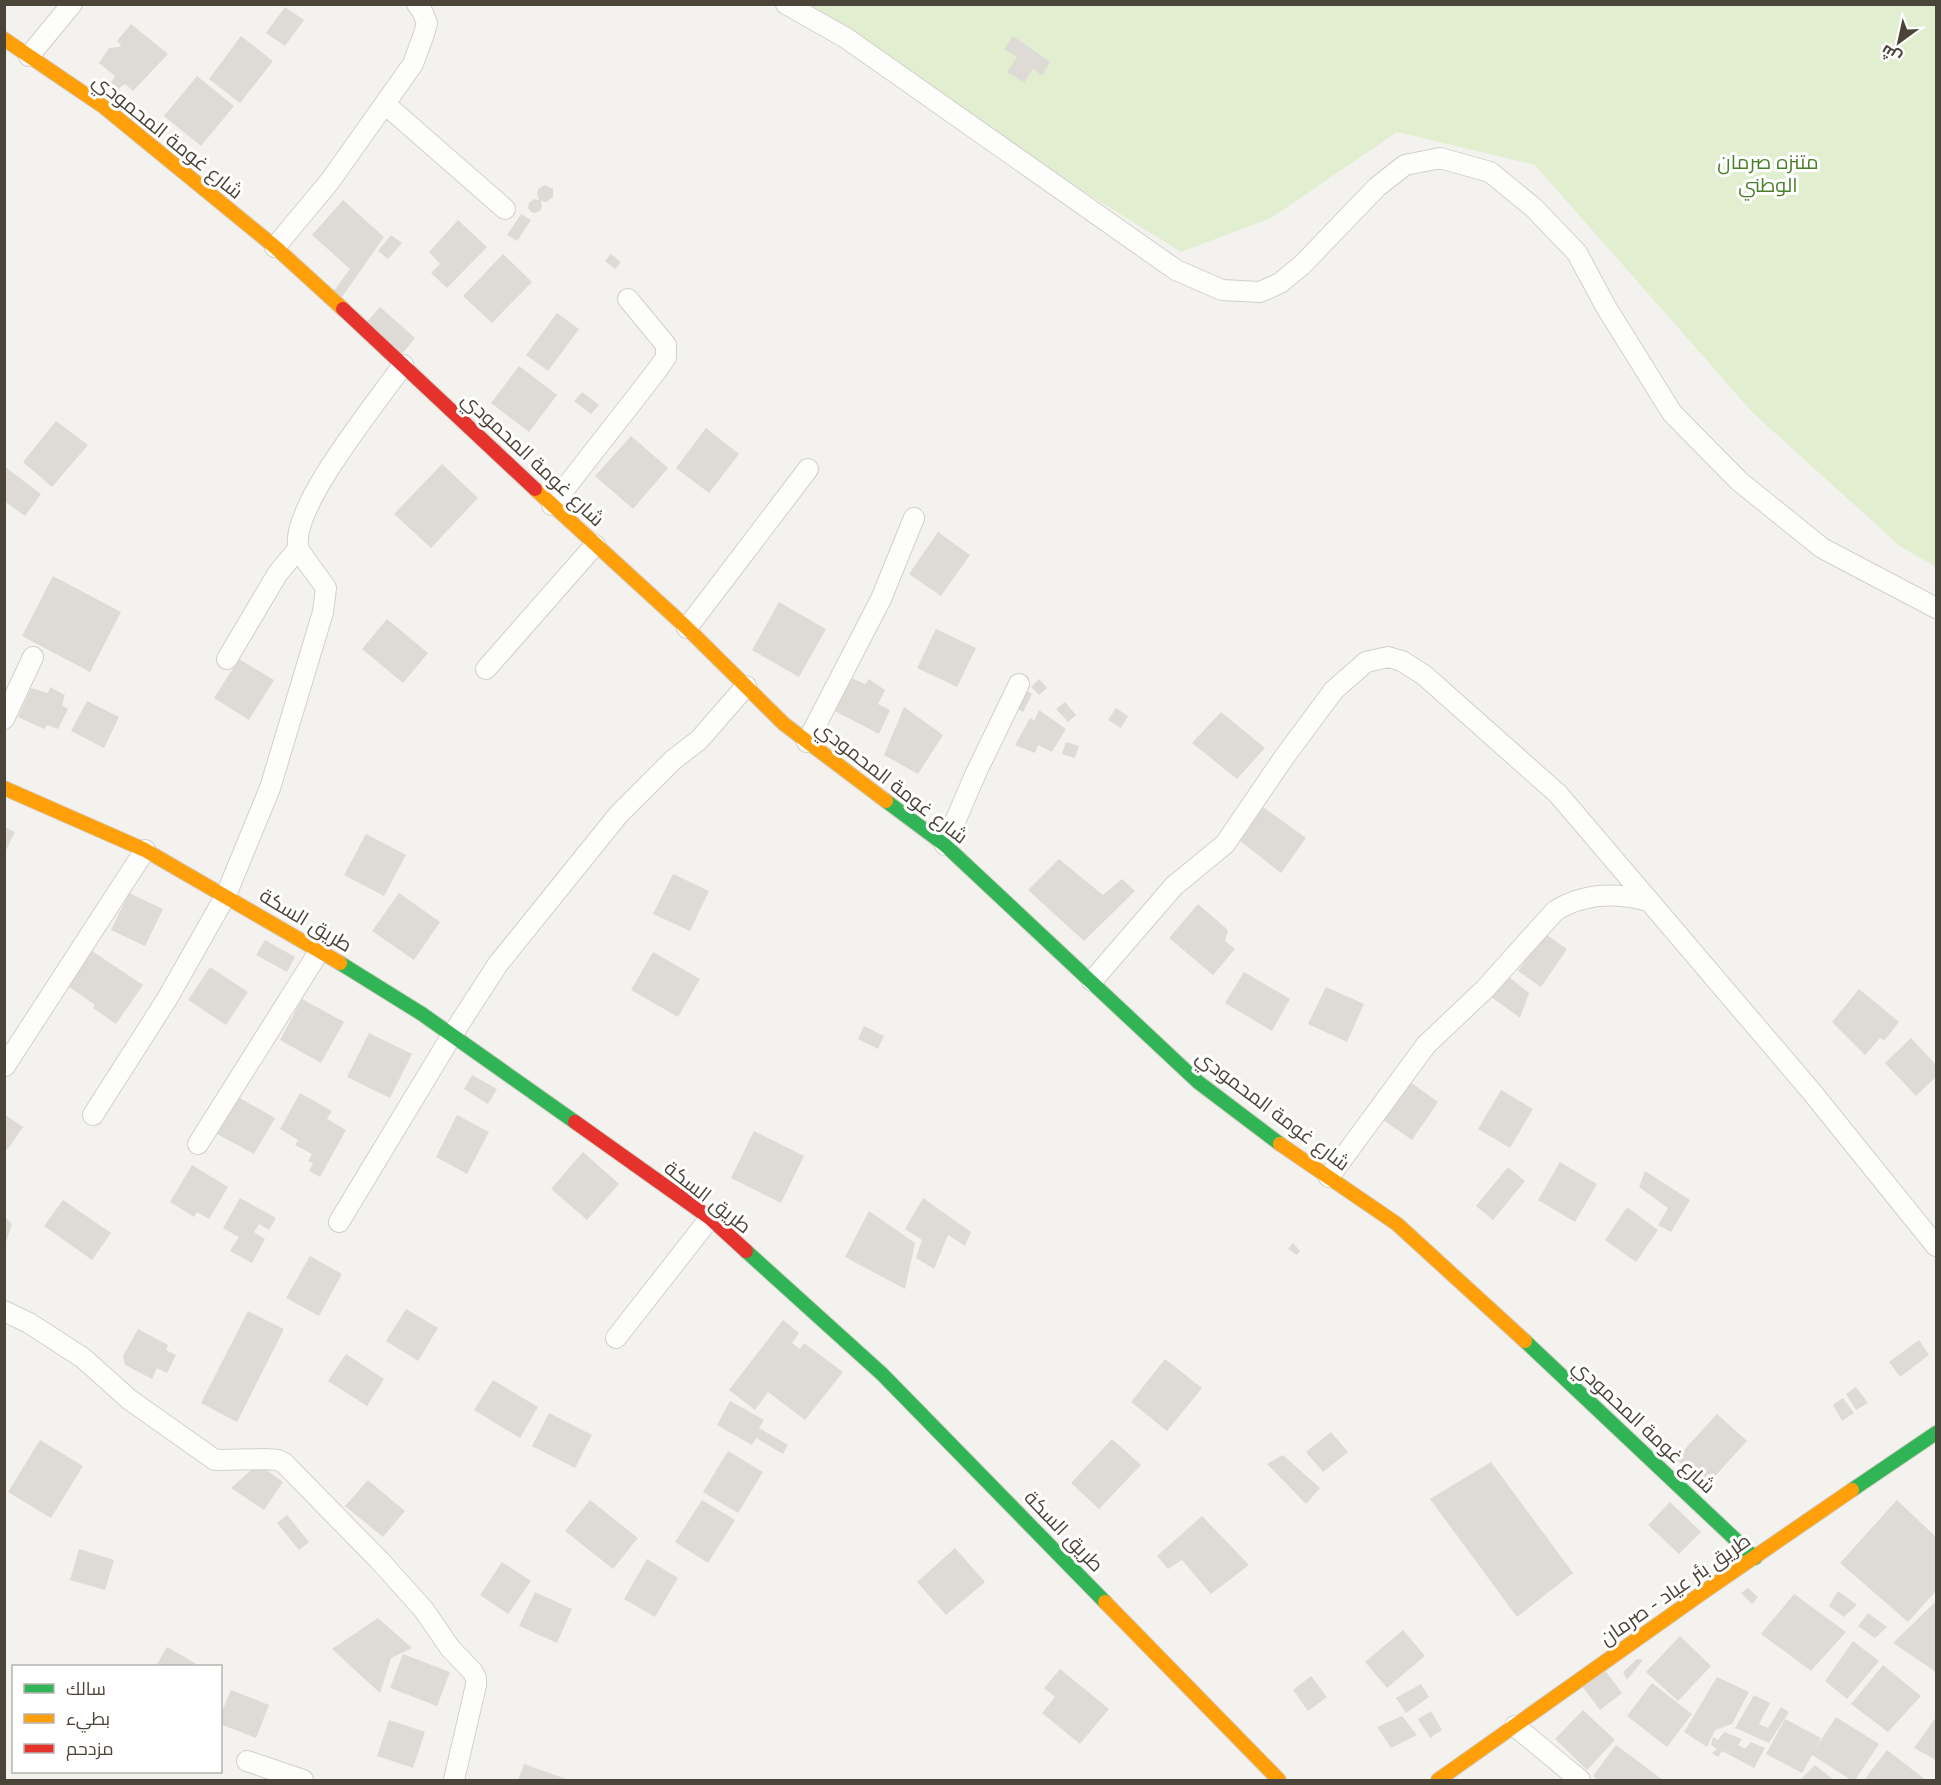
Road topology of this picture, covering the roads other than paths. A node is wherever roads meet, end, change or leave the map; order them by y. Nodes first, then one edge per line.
1 (72, 4) edge
2 (417, 4) edge
3 (786, 4) edge
4 (4, 39) edge
5 (29, 56) junction
6 (385, 104) junction
7 (505, 209) dead end
8 (275, 247) junction
9 (628, 299) dead end
10 (404, 365) junction
11 (808, 469) dead end
12 (552, 505) junction
13 (914, 518) dead end
14 (595, 544) junction
15 (298, 549) junction
16 (1936, 608) edge
17 (687, 628) junction
18 (33, 657) dead end
19 (227, 659) dead end
20 (486, 669) dead end
21 (1018, 684) dead end
22 (746, 687) junction
23 (4, 718) edge
24 (807, 742) junction
25 (4, 788) edge
26 (945, 845) junction
27 (145, 850) junction
28 (226, 896) junction
29 (1648, 901) junction
30 (320, 950) junction
31 (1092, 981) junction
32 (452, 1035) junction
33 (5, 1066) edge
34 (93, 1115) dead end
35 (198, 1144) dead end
36 (1329, 1178) junction
37 (710, 1218) junction
38 (339, 1222) dead end
39 (1936, 1246) edge
40 (4, 1311) edge
41 (616, 1338) dead end
42 (1936, 1433) edge
43 (1755, 1558) junction
44 (1515, 1726) junction
45 (247, 1761) dead end
46 (303, 1780) edge
47 (454, 1780) edge
48 (1279, 1780) edge
49 (1438, 1780) edge
50 (1580, 1780) edge

1 - 5 street
2 - 6 street
3 - 16 street
4 - 5 main road, شارع غومة المحمودي
5 - 8 main road, شارع غومة المحمودي
6 - 7 street
6 - 8 street
8 - 10 main road, شارع غومة المحمودي
9 - 12 street
10 - 12 main road, شارع غومة المحمودي
10 - 15 street
11 - 17 street
12 - 14 main road, شارع غومة المحمودي
13 - 24 street
14 - 17 main road, شارع غومة المحمودي
14 - 20 street
15 - 19 street
15 - 28 street
17 - 22 main road, شارع غومة المحمودي
18 - 23 street
21 - 26 street
22 - 24 main road, شارع غومة المحمودي
22 - 32 street
24 - 26 main road, شارع غومة المحمودي
25 - 27 main road, طريق السكة
26 - 31 main road, شارع غومة المحمودي
27 - 28 main road, طريق السكة
27 - 33 street
28 - 30 main road, طريق السكة
28 - 34 street
29 - 31 street
29 - 36 street
29 - 39 street
30 - 32 main road, طريق السكة
30 - 35 street
31 - 36 main road, شارع غومة المحمودي
32 - 37 main road, طريق السكة
32 - 38 street
36 - 43 main road, شارع غومة المحمودي
37 - 41 street
37 - 48 main road, طريق السكة
40 - 47 street
42 - 43 main road, طريق بئر عياد - صرمان
43 - 44 main road, طريق بئر عياد - صرمان
44 - 49 main road, طريق بئر عياد - صرمان
44 - 50 street
45 - 46 street

